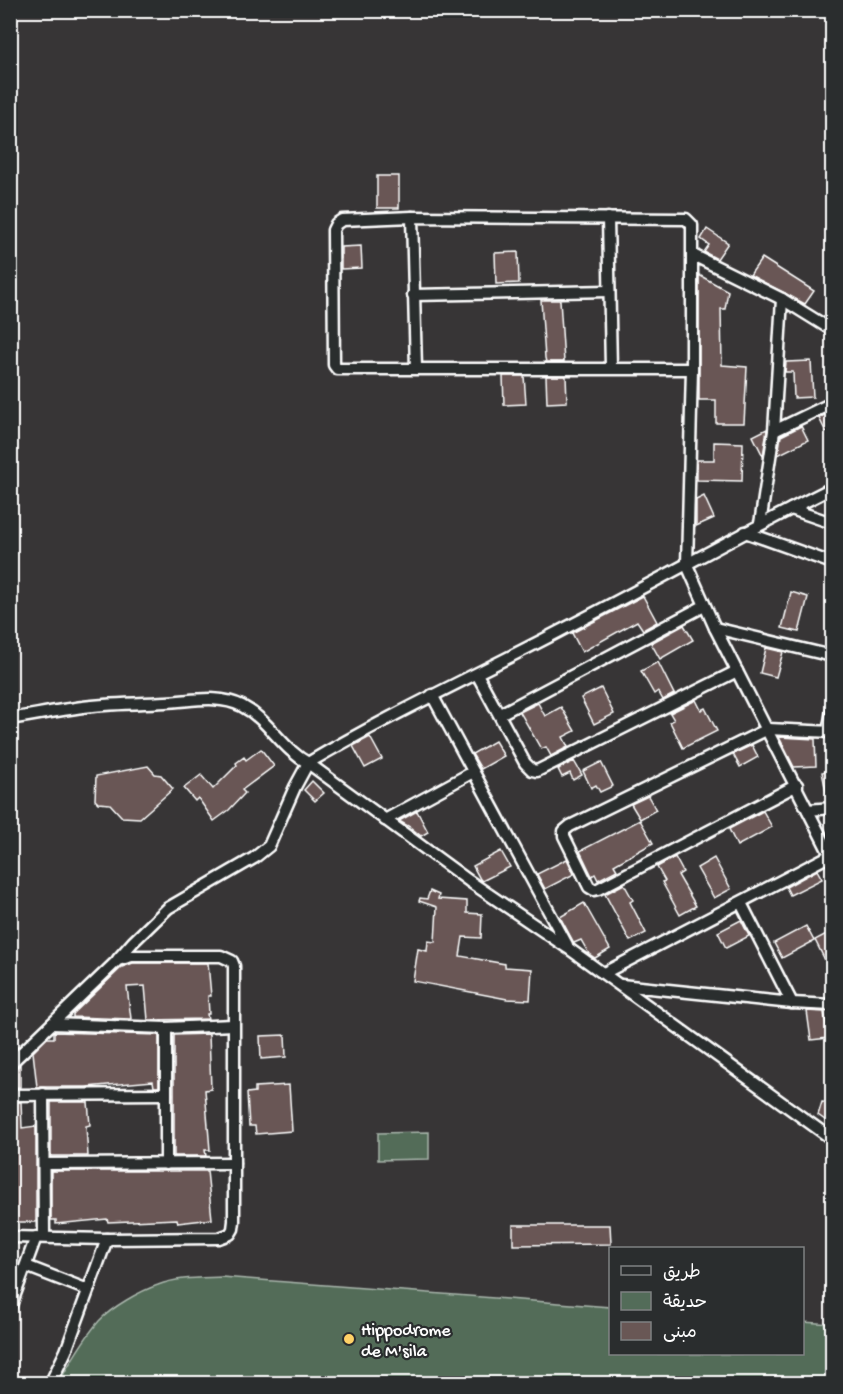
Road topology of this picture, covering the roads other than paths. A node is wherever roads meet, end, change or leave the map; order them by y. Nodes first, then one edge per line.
1 (412, 217) junction
2 (608, 218) junction
3 (693, 255) junction
4 (609, 291) junction
5 (413, 295) junction
6 (782, 299) junction
7 (832, 330) edge
8 (416, 368) junction
9 (611, 368) junction
10 (692, 369) junction
11 (832, 403) edge
12 (774, 431) junction
13 (832, 488) edge
14 (791, 509) junction
15 (832, 523) edge
16 (760, 524) junction
17 (745, 532) junction
18 (832, 563) edge
19 (687, 566) junction
20 (704, 606) junction
21 (715, 628) junction
22 (832, 656) edge
23 (737, 671) junction
24 (477, 674) junction
25 (432, 694) junction
26 (832, 711) edge
27 (500, 714) junction
28 (10, 719) edge
29 (768, 729) junction
30 (830, 732) edge
31 (308, 763) junction
32 (473, 772) junction
33 (797, 785) junction
34 (832, 808) edge
35 (808, 810) junction
36 (385, 820) junction
37 (832, 856) edge
38 (741, 903) junction
39 (568, 948) junction
40 (118, 960) junction
41 (604, 972) junction
42 (620, 985) junction
43 (792, 1003) junction
44 (832, 1005) edge
45 (52, 1023) junction
46 (233, 1025) junction
47 (166, 1028) junction
48 (10, 1064) edge
49 (43, 1094) junction
50 (166, 1094) junction
51 (10, 1095) edge
52 (832, 1139) edge
53 (234, 1163) junction
54 (44, 1164) junction
55 (166, 1164) junction
56 (10, 1237) edge
57 (40, 1237) junction
58 (107, 1239) junction
59 (26, 1266) junction
60 (88, 1290) junction
61 (10, 1308) edge
62 (50, 1383) edge

1 - 2 street
1 - 5 street
1 - 8 street
2 - 3 street
2 - 4 street
3 - 6 street
3 - 10 street
4 - 5 street
4 - 9 street
5 - 8 street
6 - 7 street
6 - 12 street
8 - 9 street
9 - 10 street
10 - 19 street
11 - 12 street
12 - 16 street
13 - 14 street
14 - 15 street
14 - 16 street
16 - 17 street
17 - 18 street
17 - 19 street
19 - 20 street
19 - 24 street
20 - 21 street
20 - 27 street
21 - 22 street
21 - 23 street
23 - 27 street
23 - 29 street
24 - 25 street
24 - 27 street
25 - 31 street
25 - 32 street
26 - 30 street
28 - 31 street
29 - 30 street
29 - 33 street
29 - 33 street
31 - 36 street
31 - 40 street
32 - 36 street
32 - 39 street
33 - 35 street
34 - 35 street
35 - 37 street
36 - 39 street
37 - 38 street
38 - 41 street
38 - 43 street
39 - 41 street
40 - 45 street
40 - 46 street
41 - 42 street
42 - 43 street
42 - 52 street
43 - 44 street
45 - 47 street
45 - 48 street
46 - 47 street
46 - 53 street
47 - 50 street
49 - 50 street
49 - 51 street
49 - 54 street
50 - 55 street
53 - 55 street
53 - 58 street
54 - 55 street
54 - 57 street
56 - 57 street
57 - 58 street
57 - 59 street
58 - 60 street
59 - 60 street
59 - 61 street
60 - 62 street

